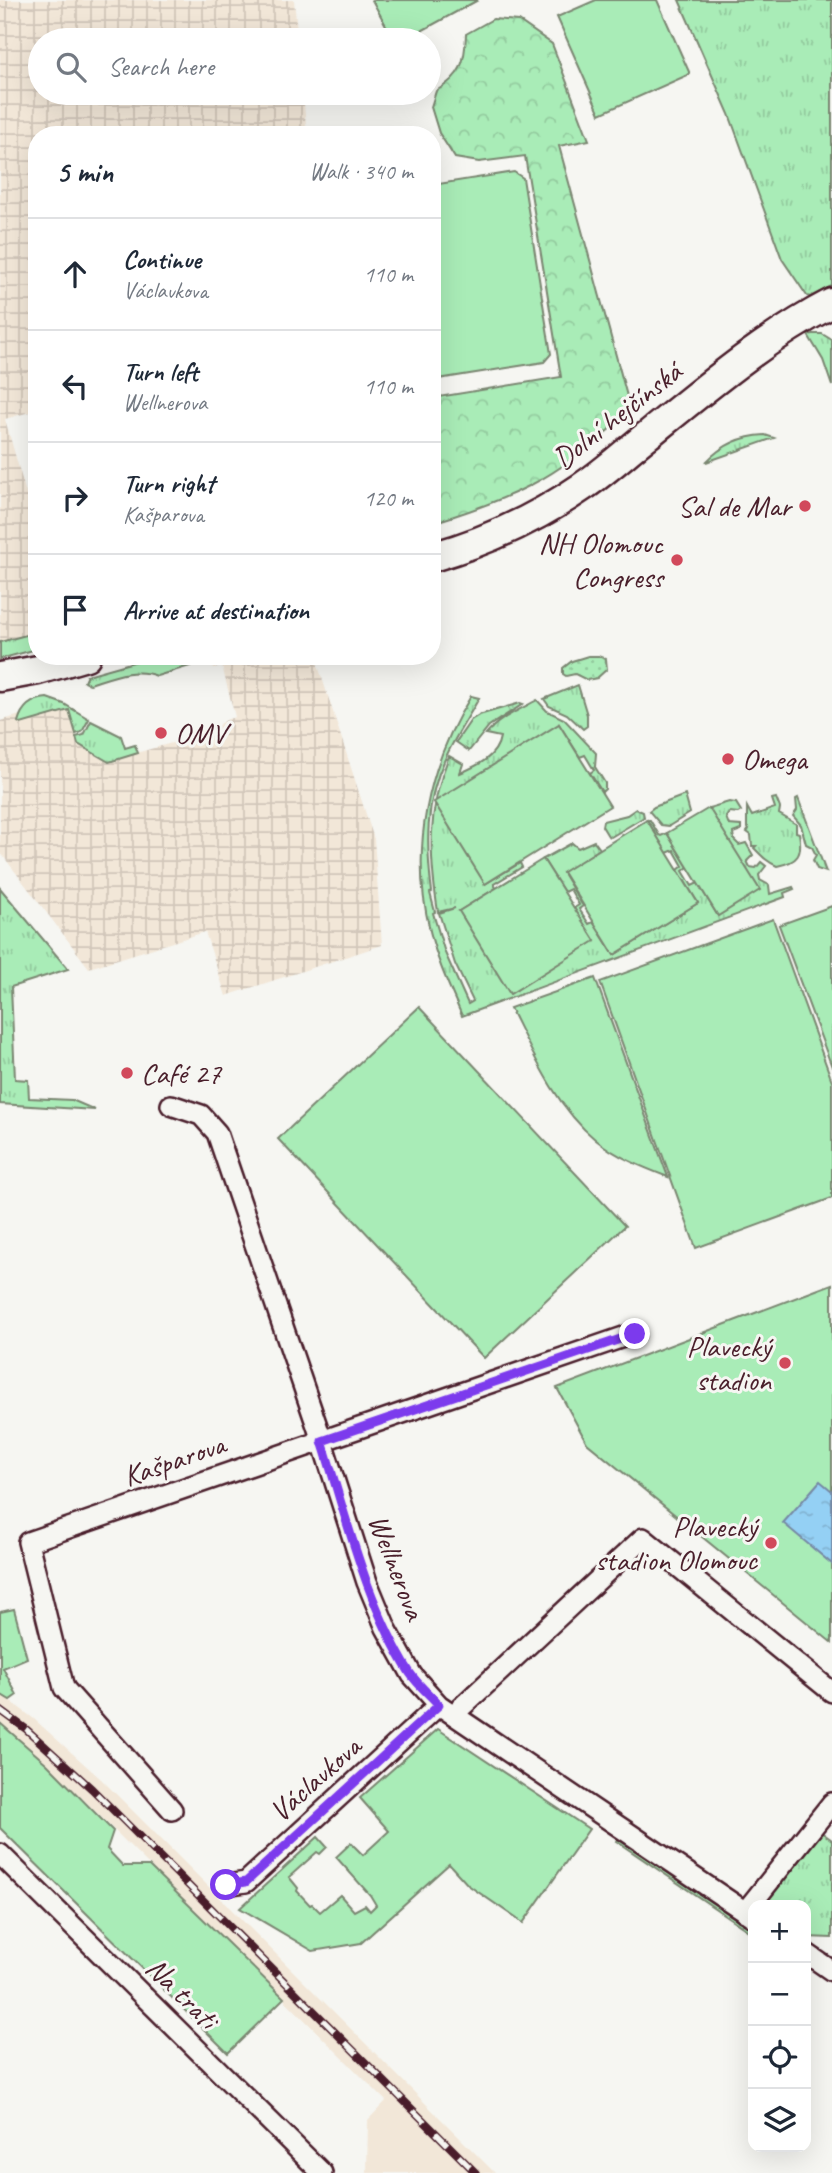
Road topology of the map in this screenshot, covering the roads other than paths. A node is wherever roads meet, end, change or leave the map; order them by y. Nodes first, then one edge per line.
1 (832, 303) edge
2 (441, 554) edge
3 (55, 665) edge
4 (38, 670) junction
5 (0, 677) edge
6 (0, 690) edge
7 (171, 1105) dead end
8 (635, 1334) dead end
9 (322, 1441) junction
10 (832, 1692) edge
11 (446, 1710) junction
12 (832, 1803) edge
13 (172, 1810) dead end
14 (0, 1854) edge
15 (226, 1885) dead end
16 (759, 1900) edge
17 (748, 1913) edge
18 (811, 1956) edge
19 (832, 1971) edge
20 (322, 2173) edge

1 - 2 main road, Dolní hejčínská
3 - 4 main road
4 - 5 main road
4 - 6 main road
7 - 9 street, Wellnerova
8 - 9 street, Kašparova
9 - 11 street, Wellnerova
9 - 13 street, Kašparova
10 - 11 street, Václavkova
11 - 15 street, Václavkova
11 - 17 street, Wellnerova
12 - 16 street
14 - 20 street, Na trati
18 - 19 street

